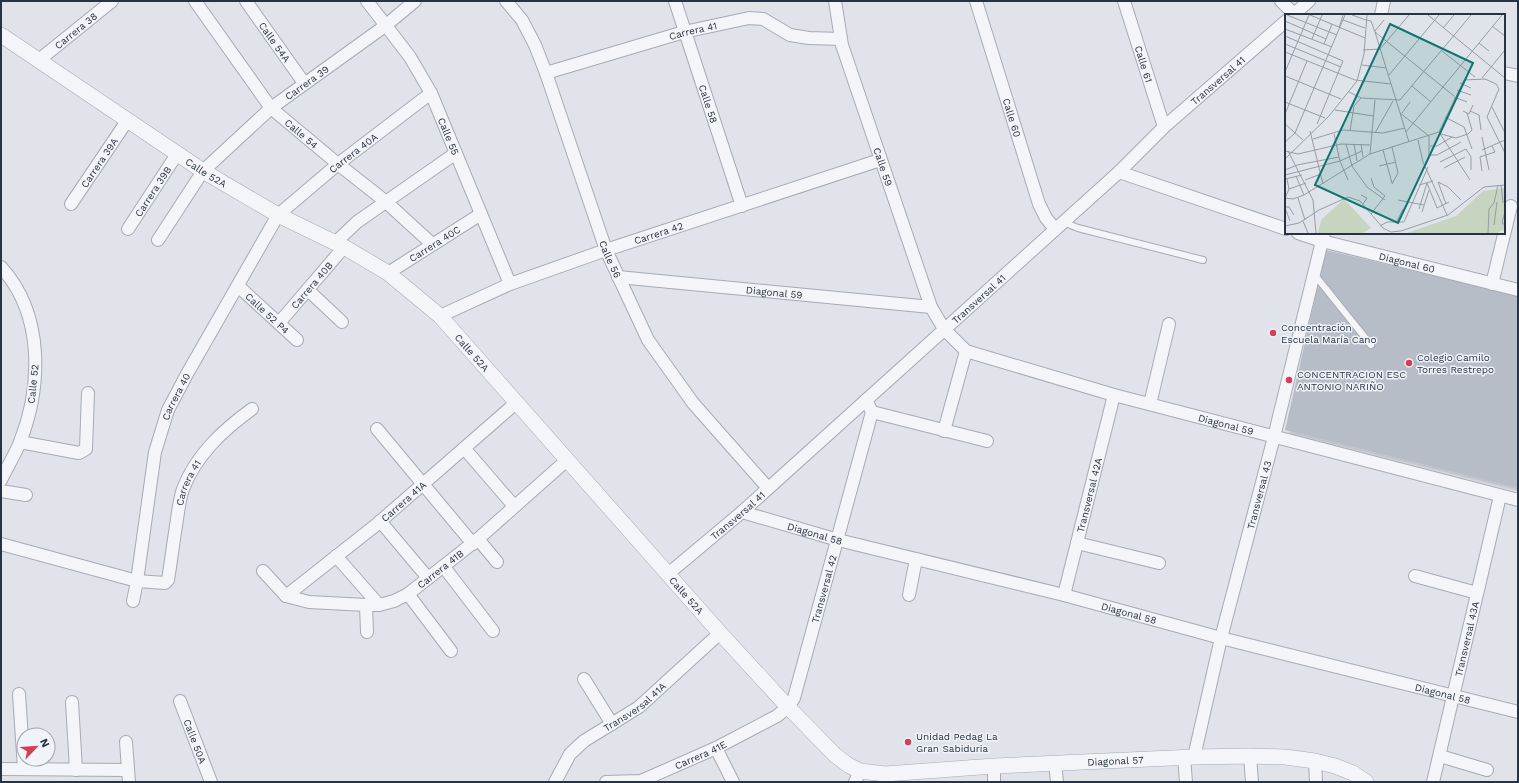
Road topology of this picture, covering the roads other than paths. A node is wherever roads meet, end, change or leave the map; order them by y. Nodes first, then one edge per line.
1 (195, 1) edge
2 (246, 1) edge
3 (367, 1) edge
4 (415, 1) edge
5 (506, 1) edge
6 (675, 1) edge
7 (835, 1) edge
8 (976, 1) edge
9 (1124, 1) edge
10 (1281, 1) edge
11 (1308, 1) edge
12 (1384, 1) edge
13 (104, 3) edge
14 (1293, 14) edge
15 (1295, 14) edge
16 (1381, 14) edge
17 (1285, 22) edge
18 (385, 26) junction
19 (684, 32) junction
20 (1, 35) edge
21 (841, 39) junction
22 (39, 60) junction
23 (546, 73) junction
24 (1505, 73) edge
25 (1518, 76) edge
26 (304, 83) junction
27 (431, 93) junction
28 (271, 108) junction
29 (127, 121) junction
30 (1164, 127) junction
31 (456, 153) junction
32 (177, 154) junction
33 (880, 160) junction
34 (338, 164) junction
35 (203, 171) junction
36 (1119, 172) junction
37 (385, 201) junction
38 (71, 204) dead end
39 (742, 206) junction
40 (1511, 206) dead end
41 (481, 214) junction
42 (278, 215) junction
43 (1059, 226) junction
44 (128, 228) dead end
45 (1285, 229) edge
46 (1505, 231) edge
47 (1304, 234) edge
48 (1504, 234) edge
49 (1323, 237) edge
50 (158, 240) dead end
51 (432, 244) junction
52 (339, 245) junction
53 (606, 250) junction
54 (1203, 260) dead end
55 (1, 267) edge
56 (388, 273) junction
57 (1314, 274) junction
58 (618, 277) junction
59 (510, 284) junction
60 (1492, 284) junction
61 (238, 286) junction
62 (308, 290) junction
63 (1518, 290) edge
64 (930, 307) junction
65 (440, 316) junction
66 (342, 322) dead end
67 (279, 323) junction
68 (1169, 324) dead end
69 (944, 329) junction
70 (297, 340) dead end
71 (1371, 345) dead end
72 (966, 351) junction
73 (88, 393) dead end
74 (1114, 395) junction
75 (866, 400) junction
76 (516, 402) junction
77 (1150, 404) junction
78 (252, 409) dead end
79 (872, 412) junction
80 (377, 429) dead end
81 (944, 430) junction
82 (1274, 437) junction
83 (987, 441) dead end
84 (20, 442) junction
85 (464, 448) junction
86 (567, 460) junction
87 (1, 480) edge
88 (423, 484) junction
89 (768, 488) junction
90 (1, 491) edge
91 (26, 495) dead end
92 (1500, 496) junction
93 (1518, 500) edge
94 (514, 506) junction
95 (742, 512) junction
96 (380, 521) junction
97 (838, 540) junction
98 (476, 541) junction
99 (1077, 543) junction
100 (1, 544) edge
101 (336, 556) junction
102 (916, 559) junction
103 (496, 562) dead end
104 (1159, 563) dead end
105 (444, 567) junction
106 (263, 571) dead end
107 (668, 574) junction
108 (1415, 576) dead end
109 (428, 578) junction
110 (137, 581) junction
111 (1477, 593) junction
112 (408, 594) junction
113 (909, 595) dead end
114 (286, 596) junction
115 (1064, 596) junction
116 (132, 601) dead end
117 (366, 605) junction
118 (380, 605) junction
119 (493, 630) dead end
120 (367, 632) dead end
121 (720, 633) junction
122 (1221, 638) junction
123 (451, 651) dead end
124 (584, 679) dead end
125 (20, 694) dead end
126 (1453, 695) junction
127 (180, 701) dead end
128 (72, 702) dead end
129 (788, 707) junction
130 (1518, 712) edge
131 (612, 724) junction
132 (126, 742) dead end
133 (716, 748) junction
134 (1250, 756) junction
135 (1440, 756) junction
136 (1189, 757) junction
137 (1315, 761) junction
138 (1055, 763) junction
139 (994, 766) junction
140 (1, 769) edge
141 (24, 769) junction
142 (76, 770) junction
143 (128, 770) junction
144 (1487, 770) dead end
145 (857, 776) edge
146 (927, 776) edge
147 (129, 782) edge
148 (211, 782) edge
149 (556, 782) edge
150 (606, 782) edge
151 (642, 782) edge
152 (733, 782) edge
153 (994, 782) edge
154 (1057, 782) edge
155 (1186, 782) edge
156 (1252, 782) edge
157 (1316, 782) edge
158 (1366, 782) edge
159 (1433, 782) edge

1 - 28 street, Calle 54
2 - 26 street, Calle 54A
3 - 18 street, Calle 55
4 - 18 street, Carrera 39
5 - 23 street, Calle 56
6 - 19 street, Calle 58
7 - 21 street, Calle 59
8 - 43 street, Calle 60
9 - 30 street, Calle 61
10 - 14 street
11 - 15 street
12 - 16 street
13 - 22 street, Carrera 38
17 - 30 street, Transversal 41
18 - 26 street, Carrera 39
18 - 27 street, Calle 55
19 - 21 street, Carrera 41
19 - 23 street, Carrera 41
19 - 39 street, Calle 58
20 - 22 street, Calle 52A
21 - 33 street, Calle 59
22 - 29 street, Calle 52A
23 - 53 street, Calle 56
24 - 25 street
26 - 28 street, Carrera 39
27 - 31 street, Calle 55
27 - 34 street, Carrera 40A
28 - 34 street, Calle 54
28 - 35 street, Carrera 39
29 - 32 street, Calle 52A
29 - 38 street, Carrera 39A
30 - 36 street, Transversal 41
31 - 37 street
31 - 41 street, Calle 55
32 - 35 street, Calle 52A
32 - 44 street, Carrera 39B
33 - 39 street, Carrera 42
33 - 64 street, Calle 59
34 - 37 street, Calle 54
34 - 42 street, Carrera 40A
35 - 42 street, Calle 52A
35 - 50 street
36 - 43 street, Transversal 41
36 - 45 street
37 - 51 street, Calle 54
37 - 52 street, Carrera 40B
39 - 53 street, Carrera 42
40 - 46 street
41 - 51 street, Carrera 40C
41 - 59 street, Calle 55
42 - 52 street, Calle 52A
42 - 61 street, Carrera 40
43 - 54 lane
43 - 69 street, Transversal 41
47 - 49 street, Diagonal 60
48 - 60 street
49 - 57 street, Transversal 43
49 - 60 street, Diagonal 60
51 - 56 street, Carrera 40C
52 - 56 street, Calle 52A
52 - 62 street, Carrera 40B
53 - 58 street, Calle 56
53 - 59 street, Carrera 42
55 - 84 street, Calle 52
56 - 65 street, Calle 52A
57 - 71 lane
57 - 82 street, Transversal 43
58 - 64 street, Diagonal 59
58 - 89 street, Calle 56
59 - 65 street, Carrera 42
60 - 63 street, Diagonal 60
61 - 67 street, Calle 52 P4
61 - 110 street, Carrera 40
62 - 66 street
62 - 67 street, Carrera 40B
64 - 69 street, Calle 59
65 - 76 street, Calle 52A
67 - 70 street, Calle 52 P4
68 - 77 street
69 - 72 street, Diagonal 59
69 - 75 street, Transversal 41
72 - 74 street, Diagonal 59
72 - 81 street
73 - 84 street
74 - 77 street, Diagonal 59
74 - 99 street, Transversal 42A
75 - 79 street
75 - 89 street, Transversal 41
76 - 85 street, Carrera 41A
76 - 86 street, Calle 52A
77 - 82 street, Diagonal 59
78 - 110 street, Carrera 41
79 - 81 street
79 - 97 street, Transversal 42
80 - 88 street
81 - 83 street
82 - 92 street, Diagonal 59
82 - 122 street, Transversal 43
84 - 87 street, Calle 52
85 - 88 street, Carrera 41A
85 - 94 street
86 - 94 street, Carrera 41B
86 - 107 street, Calle 52A
88 - 96 street, Carrera 41A
88 - 98 street
89 - 95 street, Transversal 41
90 - 91 street
92 - 93 street, Diagonal 59
92 - 111 street, Transversal 43A
94 - 98 street, Carrera 41B
95 - 97 street, Diagonal 58
95 - 107 street, Transversal 41
96 - 101 street, Carrera 41A
96 - 109 street
97 - 102 street, Diagonal 58
97 - 129 street, Transversal 42
98 - 103 street
98 - 105 street, Carrera 41B
99 - 104 street
99 - 115 street, Transversal 42A
100 - 110 street
101 - 114 street, Carrera 41A
101 - 118 street
102 - 113 street
102 - 115 street, Diagonal 58
105 - 109 street, Carrera 41B
105 - 119 street
106 - 114 street
107 - 121 street, Calle 52A
108 - 111 street
109 - 112 street, Carrera 41B
110 - 116 street, Carrera 40
111 - 126 street, Transversal 43A
112 - 118 street, Carrera 41B
112 - 123 street
114 - 117 street, Carrera 41B
115 - 122 street, Diagonal 58
117 - 118 street, Carrera 41B
117 - 120 street
121 - 129 street, Calle 52A
121 - 131 street, Transversal 41A
122 - 126 street, Diagonal 58
122 - 136 street, Transversal 43
124 - 131 street
125 - 141 street
126 - 130 street, Diagonal 58
126 - 135 street, Transversal 43A
127 - 148 street, Calle 50A
128 - 142 street
129 - 133 street, Carrera 41E
129 - 145 street, Calle 52A
131 - 149 street, Transversal 41A
132 - 143 street
133 - 151 street, Carrera 41E
133 - 152 street
134 - 136 street, Diagonal 57
134 - 137 street, Diagonal 57
134 - 156 street
135 - 144 street
135 - 159 street, Transversal 43A
136 - 138 street, Diagonal 57
136 - 155 street, Transversal 43
137 - 157 street
137 - 158 street, Diagonal 57
138 - 139 street, Diagonal 57
138 - 154 street
139 - 146 street, Diagonal 57
139 - 153 street
140 - 141 street
141 - 142 street
142 - 143 street
143 - 147 street
145 - 146 street, Diagonal 57
150 - 151 street, Carrera 41E

